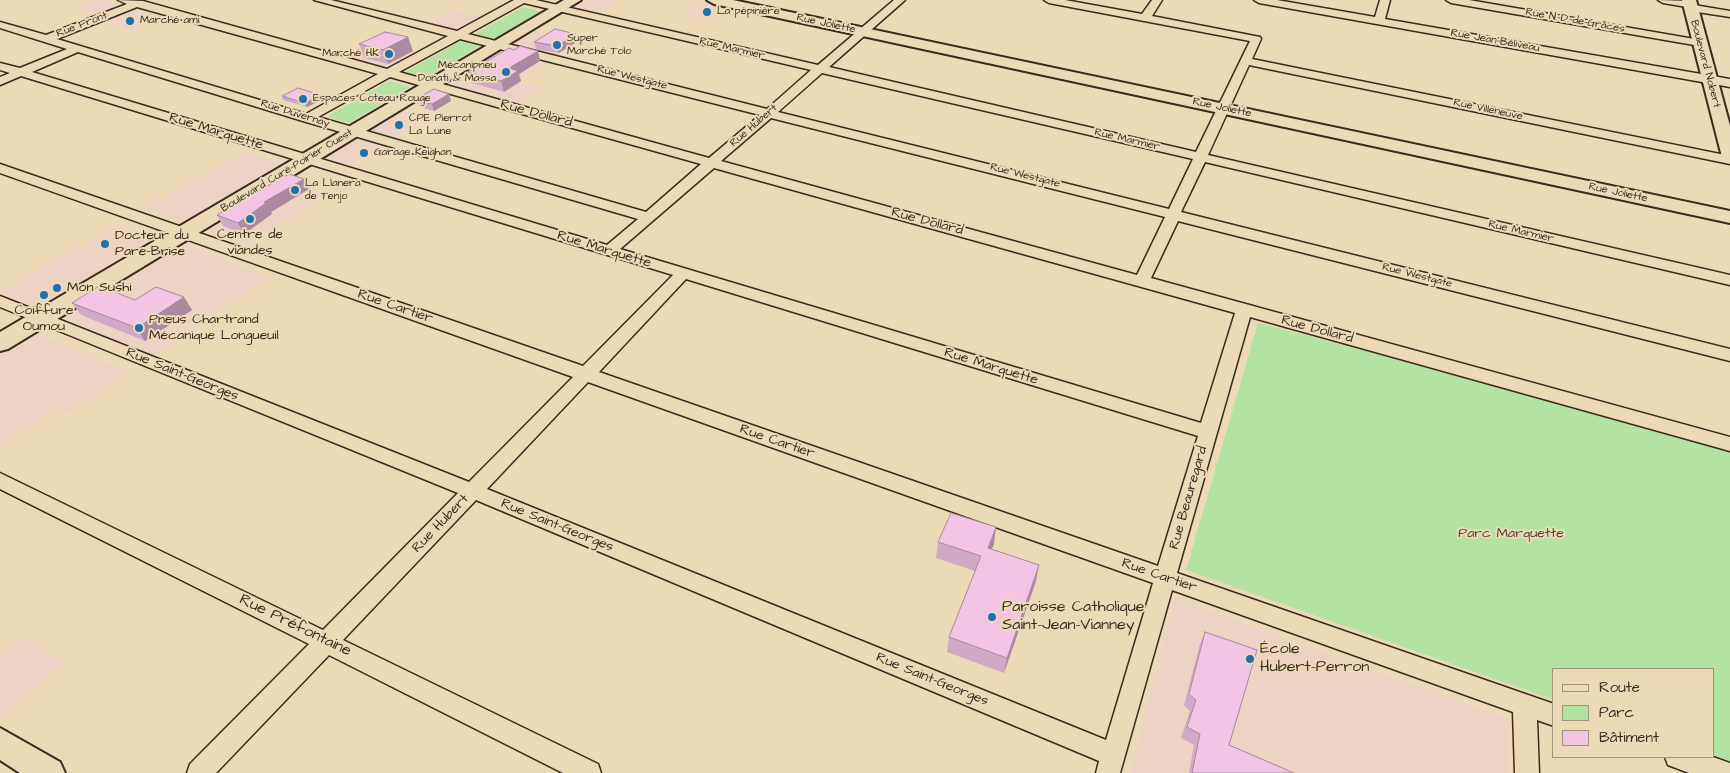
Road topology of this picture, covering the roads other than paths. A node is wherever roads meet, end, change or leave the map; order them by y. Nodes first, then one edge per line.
1 (123, 0) edge
2 (319, 0) edge
3 (523, 0) edge
4 (574, 0) edge
5 (714, 0) edge
6 (900, 0) edge
7 (1049, 0) edge
8 (1157, 0) edge
9 (1385, 0) edge
10 (1451, 0) edge
11 (1663, 0) edge
12 (1266, 1) edge
13 (141, 2) edge
14 (1690, 4) edge
15 (559, 9) junction
16 (1730, 14) edge
17 (1145, 18) junction
18 (1379, 21) junction
19 (0, 25) edge
20 (863, 32) junction
21 (458, 35) junction
22 (46, 39) junction
23 (1700, 43) junction
24 (498, 46) junction
25 (78, 48) junction
26 (1246, 60) junction
27 (0, 66) edge
28 (820, 69) junction
29 (21, 72) junction
30 (389, 73) junction
31 (1710, 80) junction
32 (0, 81) edge
33 (1730, 83) edge
34 (432, 85) junction
35 (1223, 109) junction
36 (770, 112) junction
37 (307, 118) junction
38 (354, 131) junction
39 (1200, 157) junction
40 (1730, 158) edge
41 (307, 160) junction
42 (712, 162) junction
43 (0, 168) edge
44 (1174, 214) junction
45 (648, 217) junction
46 (1730, 217) edge
47 (184, 233) junction
48 (609, 251) junction
49 (683, 274) junction
50 (1730, 280) edge
51 (1142, 282) junction
52 (0, 301) edge
53 (1244, 309) junction
54 (41, 318) junction
55 (0, 343) edge
56 (1730, 355) edge
57 (586, 375) junction
58 (1208, 432) junction
59 (1730, 444) edge
60 (0, 480) edge
61 (473, 491) junction
62 (1165, 578) junction
63 (326, 642) junction
64 (1525, 705) junction
65 (1552, 714) edge
66 (0, 743) edge
67 (1680, 758) edge
68 (1111, 764) edge
69 (49, 773) edge
70 (199, 773) edge
71 (589, 773) edge
72 (1527, 773) edge
73 (1725, 773) edge

1 - 13 street, Rue Dollard
2 - 21 street, Rue Westgate
3 - 15 street, Rue Marmier
3 - 21 street
4 - 15 main road, Boulevard Curé-Poirier Ouest
5 - 20 street, Rue Joliette
6 - 20 street, Rue Hubert
7 - 17 street
8 - 17 street
9 - 18 street
10 - 23 street, Rue N.-D.-de-Grâces
11 - 14 street
12 - 18 street, Rue Jean-Béliveau
13 - 22 street, Rue Front
13 - 30 street, Rue Dollard
14 - 16 street
14 - 23 street, Boulevard Nobert
15 - 24 main road, Boulevard Curé-Poirier Ouest
15 - 28 street, Rue Marmier
17 - 26 street
18 - 31 street, Rue Jean-Béliveau
19 - 22 street, Rue Duvernay
20 - 28 street, Rue Hubert
20 - 35 street, Rue Joliette
21 - 24 street, Rue Westgate
21 - 30 street
22 - 25 street, Rue Duvernay
23 - 31 street, Boulevard Nobert
24 - 34 main road, Boulevard Curé-Poirier Ouest
24 - 36 street, Rue Westgate
25 - 29 street, Rue Front
25 - 37 street, Rue Duvernay
26 - 35 street
26 - 40 street, Rue Villeneuve
27 - 29 street, Rue Marquette
28 - 36 street, Rue Hubert
28 - 39 street, Rue Marmier
29 - 32 street, Rue Front
29 - 41 street, Rue Marquette
30 - 34 street, Rue Dollard
30 - 37 street
31 - 33 street, Rue Jean-Béliveau
31 - 40 street, Boulevard Nobert
34 - 38 main road, Boulevard Curé-Poirier Ouest
34 - 42 street, Rue Dollard
35 - 39 street
35 - 46 street, Rue Joliette
36 - 42 street, Rue Hubert
36 - 44 street, Rue Westgate
37 - 38 street, Rue Duvernay
38 - 41 main road, Boulevard Curé-Poirier Ouest
38 - 45 street, Rue Duvernay
39 - 44 street
39 - 50 street, Rue Marmier
41 - 47 main road, Boulevard Curé-Poirier Ouest
41 - 48 street, Rue Marquette
42 - 45 street, Rue Hubert
42 - 51 street, Rue Dollard
43 - 47 street, Rue Cartier
44 - 51 street
44 - 56 street, Rue Westgate
45 - 48 street, Rue Hubert
47 - 54 main road, Boulevard Curé-Poirier Ouest
47 - 57 street, Rue Cartier
48 - 49 street, Rue Marquette
49 - 57 street, Rue Hubert
49 - 58 street, Rue Marquette
51 - 53 street, Rue Dollard
52 - 54 street, Rue Saint-Georges
53 - 58 street, Rue Beauregard
53 - 59 street, Rue Dollard
54 - 55 main road, Boulevard Curé-Poirier Ouest
54 - 61 street, Rue Saint-Georges
57 - 61 street, Rue Hubert
57 - 62 street, Rue Cartier
58 - 62 street, Rue Beauregard
60 - 63 street, Rue Préfontaine
61 - 63 street, Rue Hubert
61 - 68 street, Rue Saint-Georges
62 - 64 street, Rue Cartier
62 - 68 street, Rue Beauregard
63 - 70 street, Rue Hubert
63 - 71 street, Rue Préfontaine
64 - 65 street, Rue Cartier
64 - 72 street
66 - 69 street
67 - 73 street

